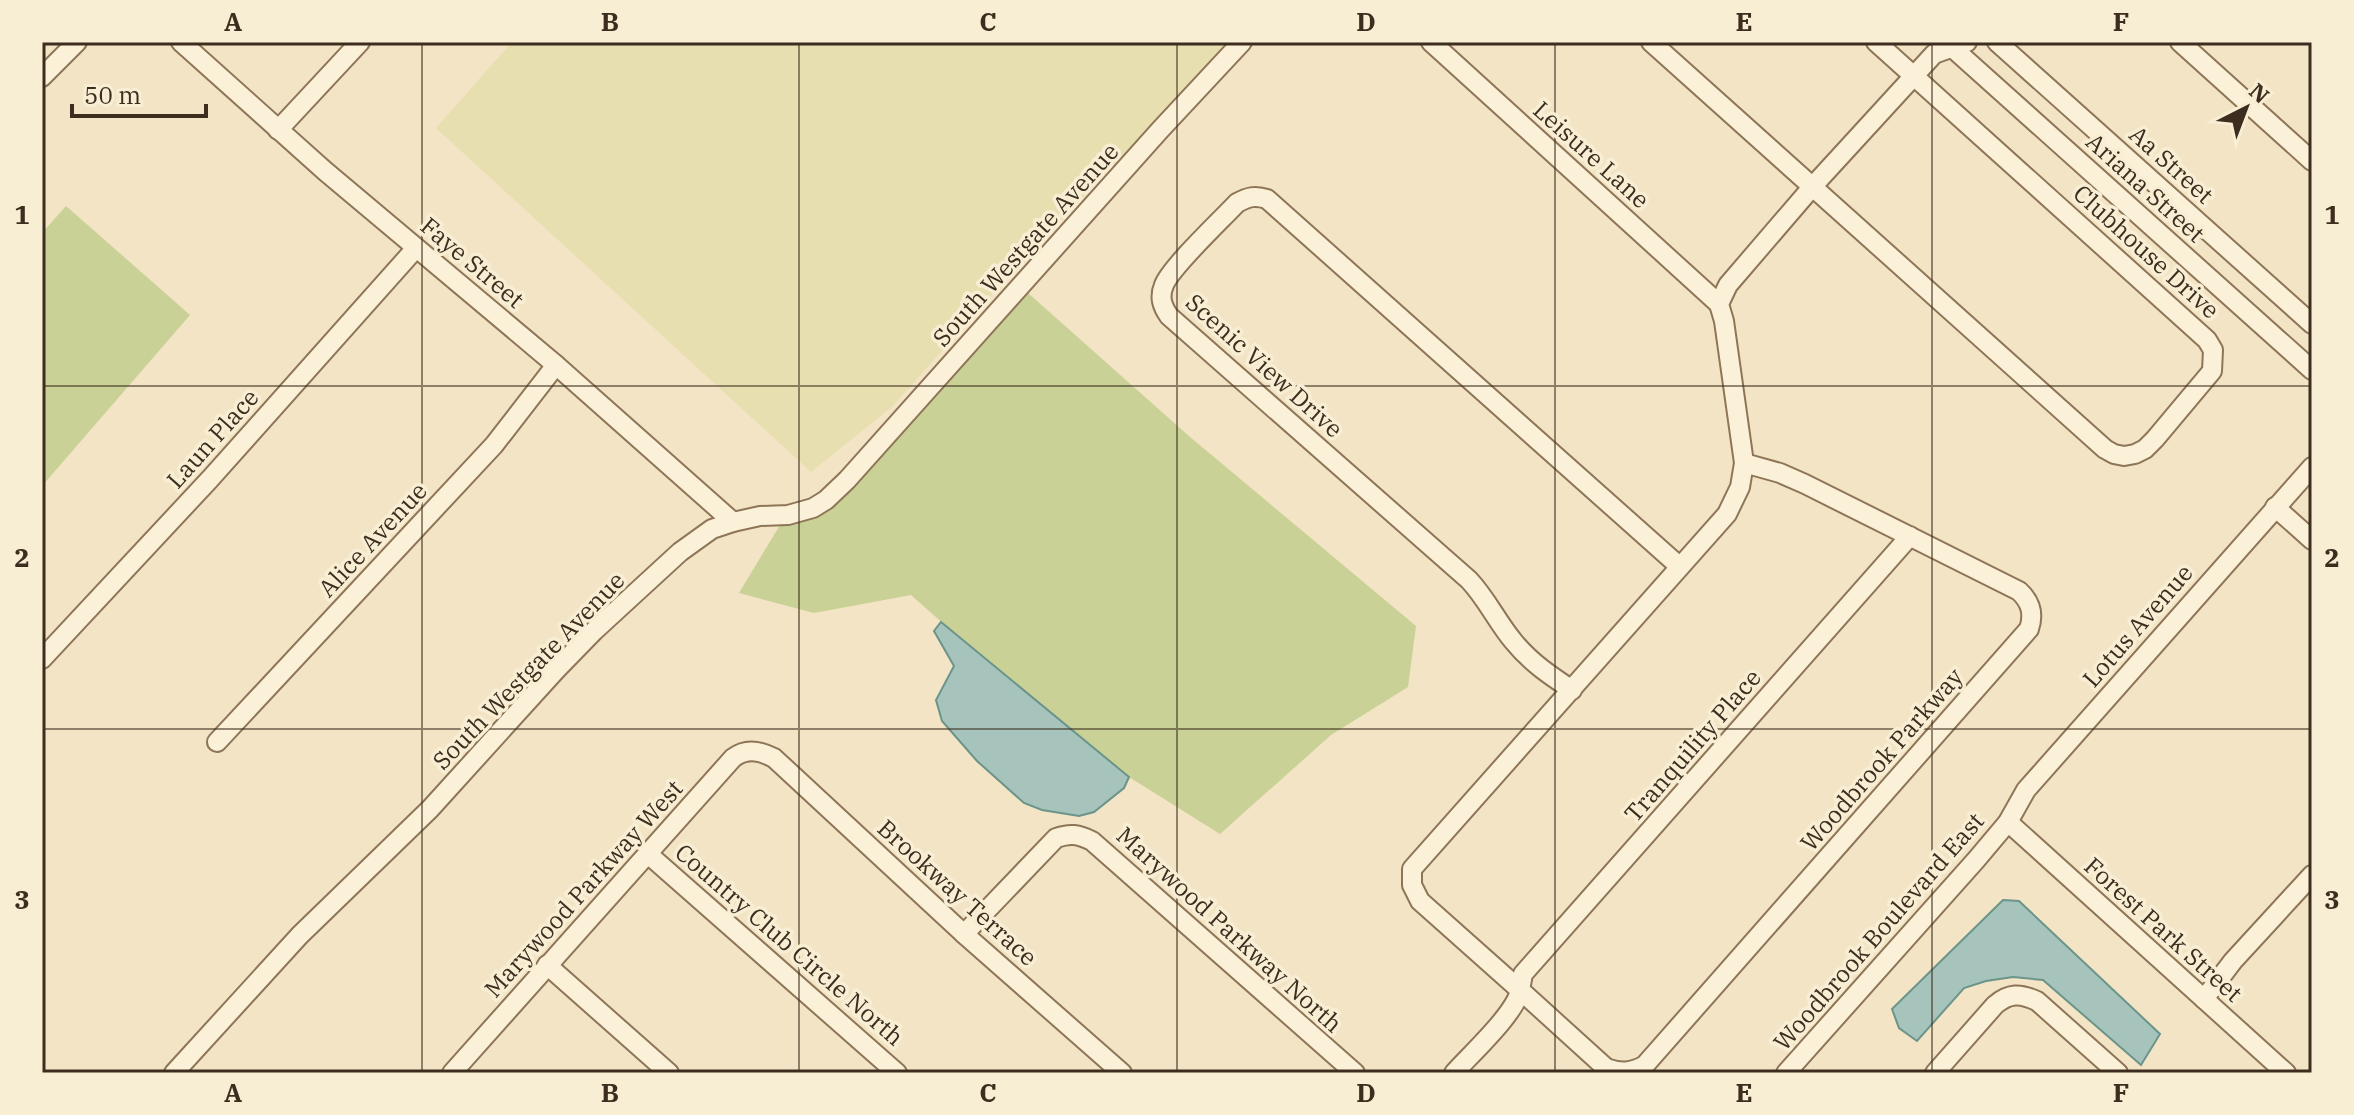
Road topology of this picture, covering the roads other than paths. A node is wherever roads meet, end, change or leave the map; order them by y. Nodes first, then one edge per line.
1 (77, 42) edge
2 (181, 42) edge
3 (360, 42) edge
4 (1242, 42) edge
5 (1431, 42) edge
6 (1651, 42) edge
7 (1876, 42) edge
8 (1997, 42) edge
9 (2180, 42) edge
10 (1955, 44) edge
11 (1913, 76) junction
12 (42, 77) edge
13 (278, 130) junction
14 (2312, 161) edge
15 (1813, 186) junction
16 (416, 248) junction
17 (1719, 304) junction
18 (2312, 324) edge
19 (556, 365) junction
20 (2312, 370) edge
21 (1744, 463) junction
22 (2312, 467) edge
23 (2275, 507) junction
24 (733, 522) junction
25 (1910, 536) junction
26 (2312, 540) edge
27 (1679, 566) junction
28 (42, 659) edge
29 (1572, 690) junction
30 (217, 742) dead end
31 (758, 752) joint
32 (2008, 822) junction
33 (648, 854) junction
34 (2312, 875) edge
35 (964, 934) junction
36 (547, 965) junction
37 (1520, 990) junction
38 (2204, 999) junction
39 (174, 1073) edge
40 (452, 1073) edge
41 (669, 1073) edge
42 (897, 1073) edge
43 (1122, 1073) edge
44 (1355, 1073) edge
45 (1454, 1073) edge
46 (1786, 1073) edge
47 (1935, 1073) edge
48 (2118, 1073) edge
49 (2286, 1073) edge

1 - 12 street
2 - 13 street, Faye Street
3 - 13 street
4 - 24 street, South Westgate Avenue
5 - 17 street, Leisure Lane
6 - 15 street, Clubhouse Drive
7 - 11 street, Clubhouse Drive
8 - 18 street, Aa Street
9 - 14 street
10 - 11 street
10 - 20 street, Ariana Street
11 - 15 street
11 - 15 street, Clubhouse Drive
13 - 16 street, Faye Street
15 - 17 street
16 - 19 street, Faye Street
16 - 28 street, Laun Place
17 - 21 street, Woodbrook Parkway
19 - 24 street, Faye Street
19 - 30 street, Alice Avenue
21 - 25 street, Woodbrook Parkway
21 - 27 street, Woodbrook Parkway
22 - 23 street, Lotus Avenue
23 - 26 street
23 - 32 street, Lotus Avenue
24 - 39 street, South Westgate Avenue
25 - 37 street, Tranquility Place
25 - 37 street, Woodbrook Parkway
27 - 29 street, Woodbrook Parkway
27 - 29 street, Scenic View Drive
29 - 37 street, Woodbrook Parkway
31 - 33 street, Marywood Parkway West
31 - 35 street, Brookway Terrace
32 - 38 street, Forest Park Street
32 - 46 street, Woodbrook Boulevard East
33 - 36 street, Marywood Parkway West
33 - 42 street, Country Club Circle North
34 - 38 street
35 - 43 street, Brookway Terrace
35 - 44 street, Marywood Parkway North
36 - 40 street, Marywood Parkway West
36 - 41 street
37 - 45 street
38 - 49 street, Forest Park Street
47 - 48 street

